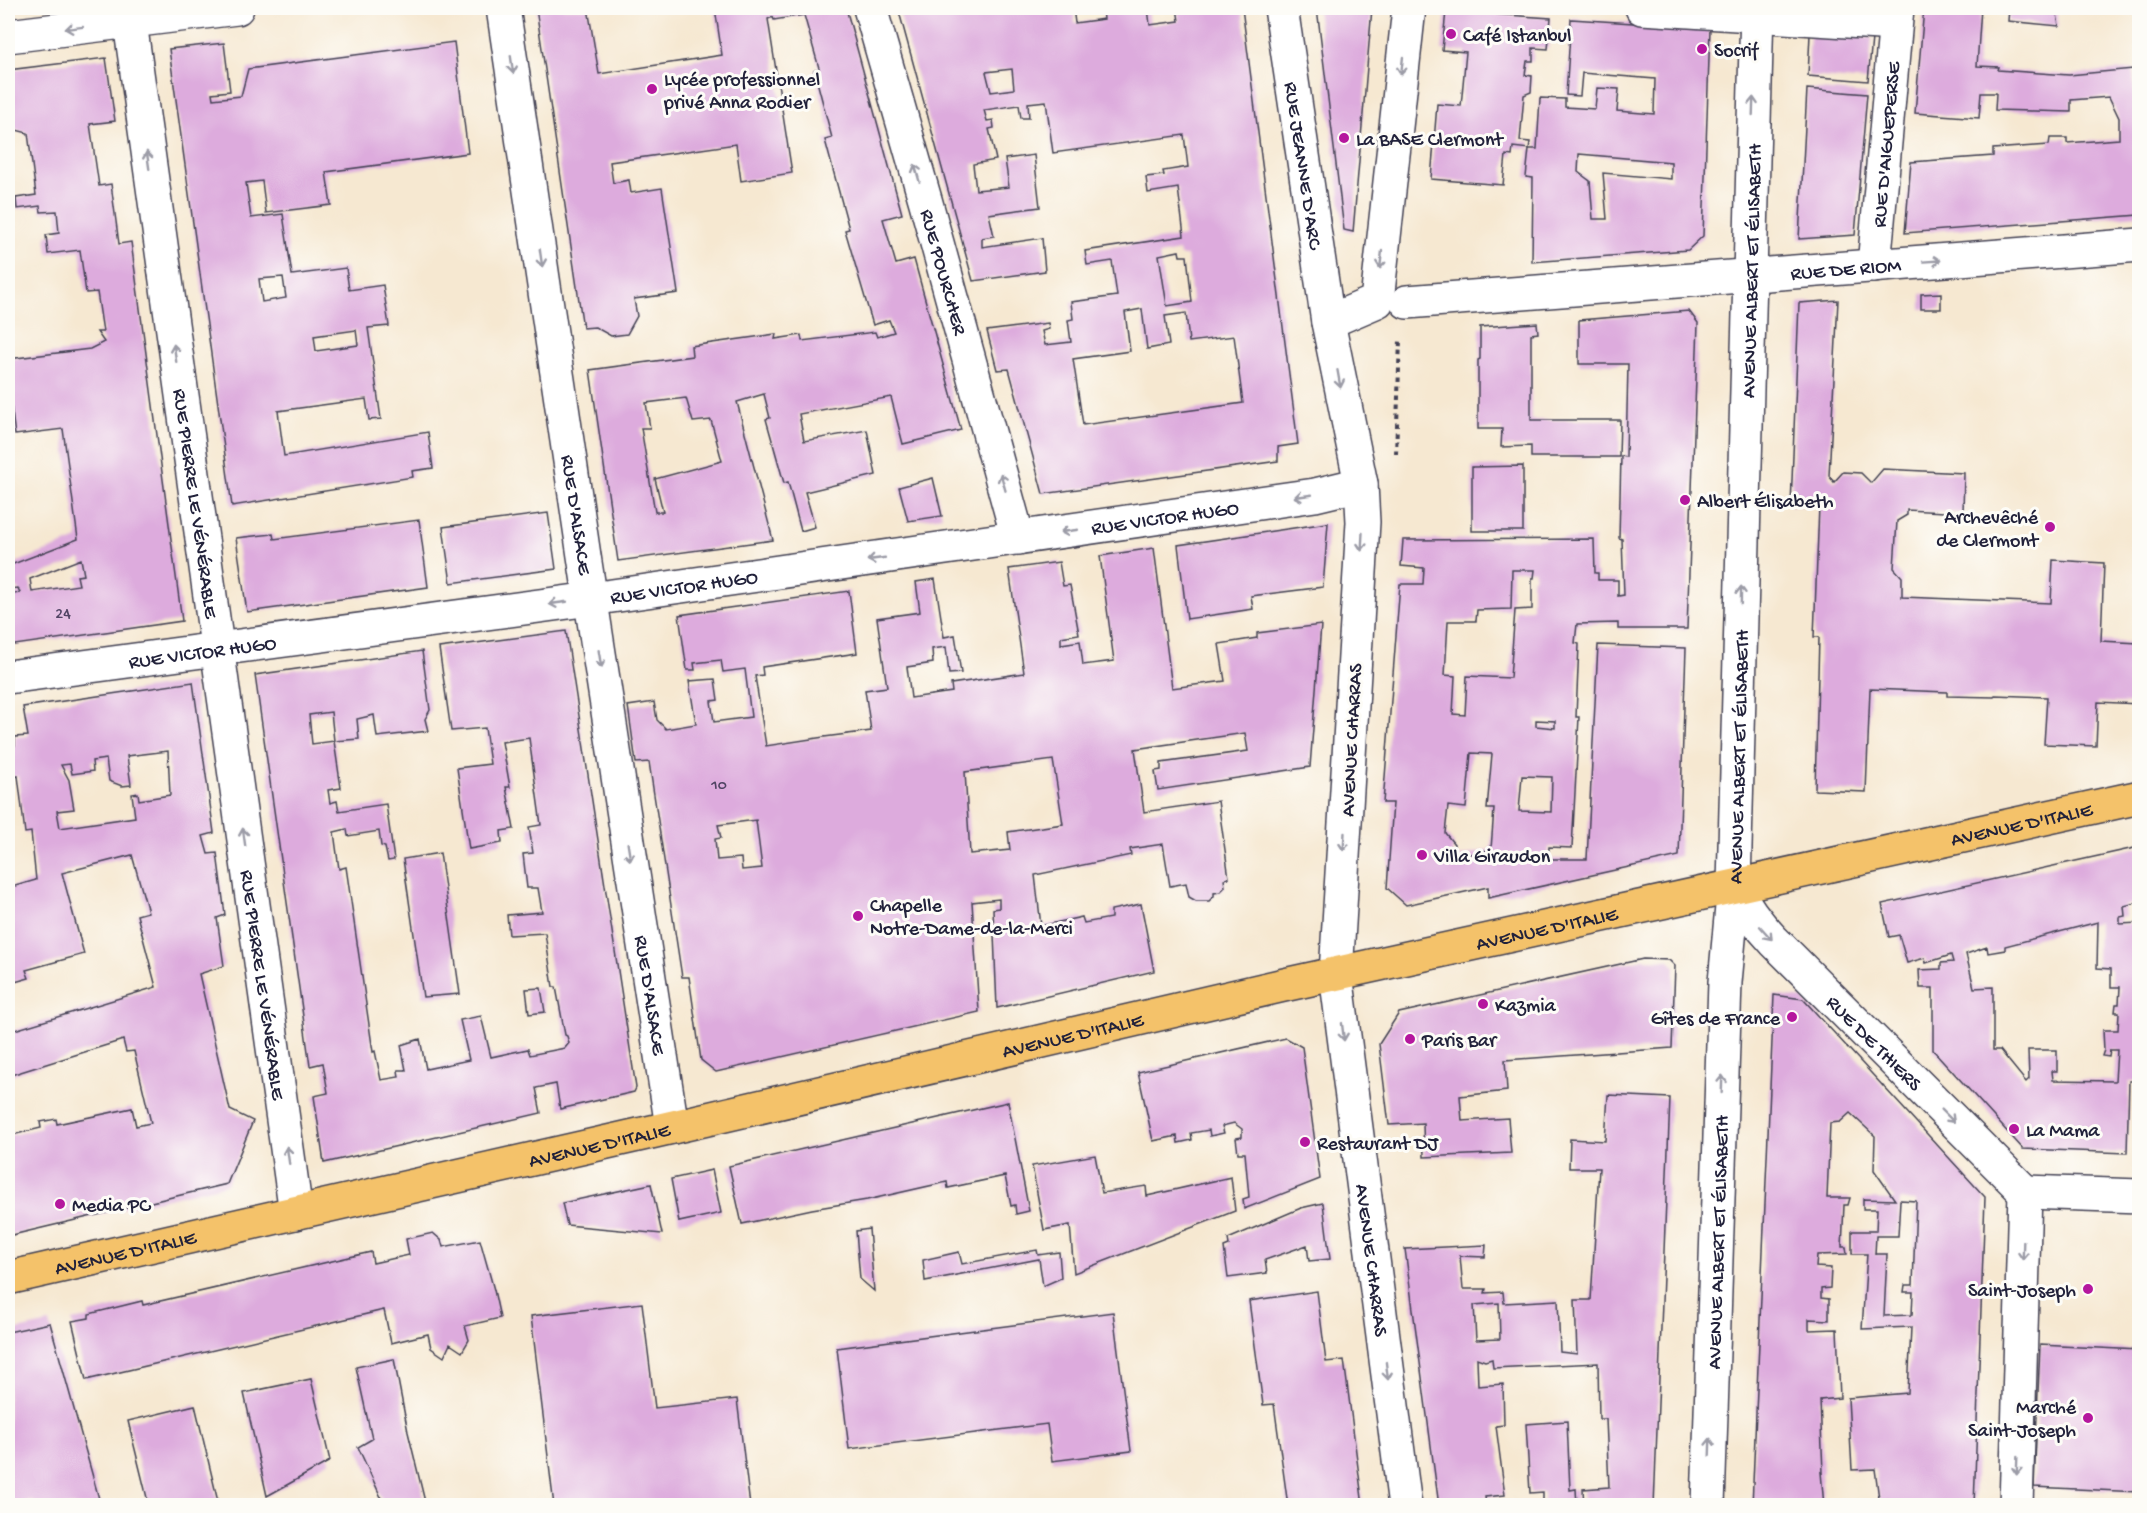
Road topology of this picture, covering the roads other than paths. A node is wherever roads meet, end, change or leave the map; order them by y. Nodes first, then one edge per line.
1 (237, 8) edge
2 (503, 8) edge
3 (870, 8) edge
4 (1281, 8) edge
5 (1409, 8) edge
6 (1642, 8) edge
7 (1756, 12) edge
8 (129, 14) edge
9 (1896, 16) edge
10 (8, 36) edge
11 (2139, 245) edge
12 (1874, 266) junction
13 (1748, 275) junction
14 (1407, 302) dead end
15 (1328, 322) junction
16 (1360, 484) junction
17 (1018, 538) junction
18 (591, 599) junction
19 (218, 648) junction
20 (8, 677) edge
21 (2139, 797) edge
22 (1734, 885) junction
23 (1336, 974) junction
24 (672, 1127) junction
25 (2025, 1192) junction
26 (2139, 1196) edge
27 (296, 1213) junction
28 (8, 1278) edge
29 (1405, 1506) edge
30 (1707, 1506) edge
31 (2016, 1506) edge

1 - 8 street
2 -> 18 street, RUE D'ALSACE
17 -> 3 street, RUE POURCHER
4 - 15 street, RUE JEANNE D'ARC
5 -> 15 street
6 - 7 street, RUE D'AIGUEPERSE
7 - 9 street, RUE D'AIGUEPERSE
13 -> 7 street, AVENUE ALBERT ET ÉLISABETH
8 -> 10 street
19 -> 8 street, RUE PIERRE LE VÉNÉRABLE
9 - 12 street, RUE D'AIGUEPERSE
12 -> 11 street, RUE DE RIOM
12 - 13 street, RUE DE RIOM
13 - 14 street, RUE DE RIOM
22 -> 13 street, AVENUE ALBERT ET ÉLISABETH
15 -> 16 street, AVENUE CHARRAS
16 -> 17 street, RUE VICTOR HUGO
16 -> 23 street, AVENUE CHARRAS
17 -> 18 street, RUE VICTOR HUGO
18 -> 19 street, RUE VICTOR HUGO
18 -> 24 street, RUE D'ALSACE
19 - 20 street, RUE VICTOR HUGO
27 -> 19 street, RUE PIERRE LE VÉNÉRABLE
21 - 22 main road, AVENUE D'ITALIE
22 - 23 main road, AVENUE D'ITALIE
22 -> 25 street, RUE DE THIERS
30 -> 22 street, AVENUE ALBERT ET ÉLISABETH
23 - 24 main road, AVENUE D'ITALIE
23 -> 29 street, AVENUE CHARRAS
24 - 27 main road, AVENUE D'ITALIE
25 - 26 street
25 -> 31 street
27 - 28 main road, AVENUE D'ITALIE

